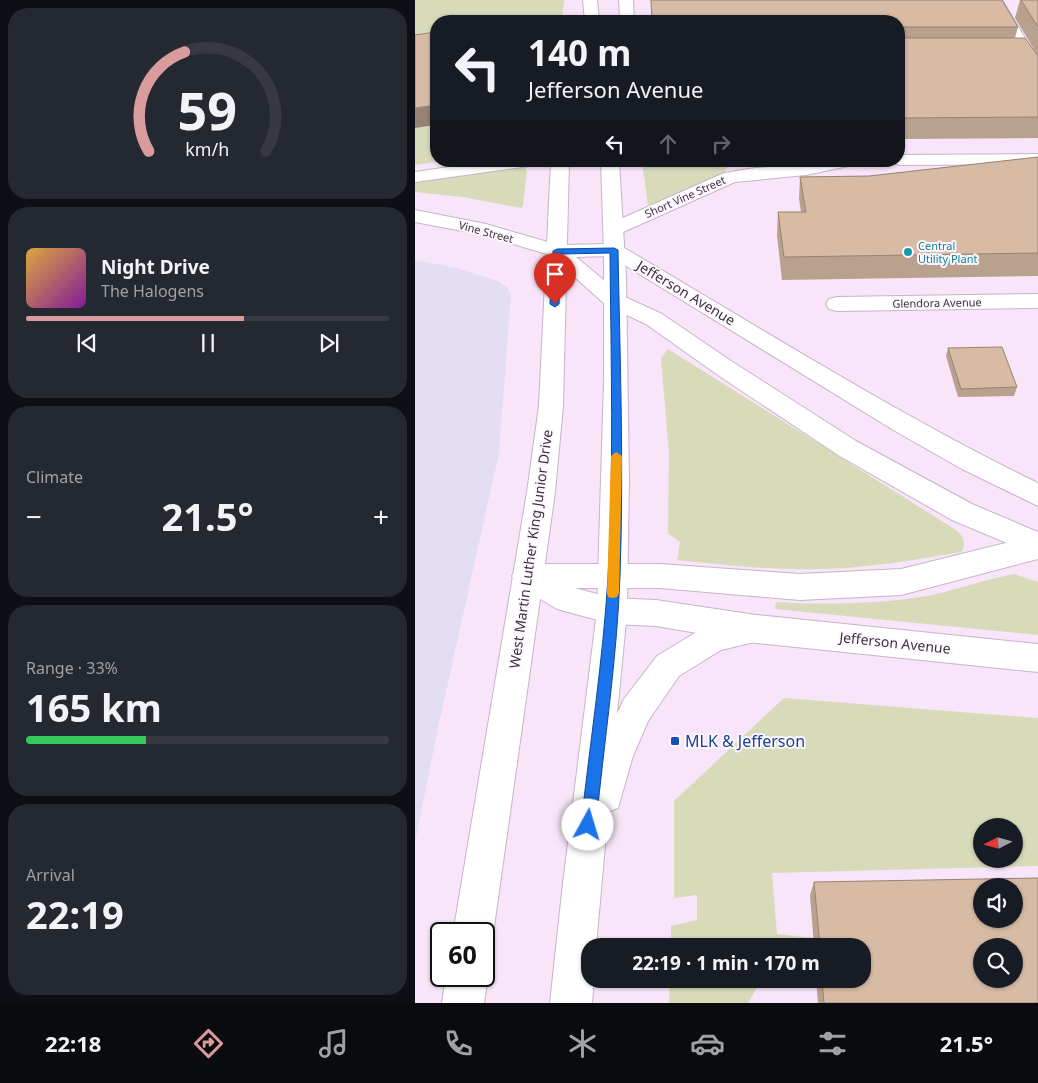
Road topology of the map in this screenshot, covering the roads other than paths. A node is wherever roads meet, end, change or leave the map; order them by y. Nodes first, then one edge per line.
1 (590, 0) edge
2 (626, 0) edge
3 (995, 0) edge
4 (591, 15) edge
5 (627, 15) edge
6 (1038, 72) edge
7 (1038, 159) edge
8 (905, 160) edge
9 (486, 167) edge
10 (559, 167) edge
11 (610, 167) edge
12 (820, 167) edge
13 (415, 177) edge
14 (415, 216) edge
15 (614, 229) junction
16 (614, 250) junction
17 (557, 251) junction
18 (615, 301) junction
19 (1038, 301) edge
20 (837, 304) dead end
21 (1038, 495) edge
22 (1038, 546) edge
23 (614, 575) junction
24 (527, 576) junction
25 (612, 612) junction
26 (756, 628) junction
27 (1038, 658) edge
28 (582, 883) junction
29 (475, 922) edge
30 (465, 987) edge
31 (463, 1003) edge
32 (571, 1003) edge

1 - 4 main road
2 - 5 main road
3 - 6 main road
7 - 8 main road
9 - 13 main road
10 - 17 main road, West Martin Luther King Junior Drive
11 - 15 main road
12 - 15 main road, Short Vine Street
14 - 17 main road, Vine Street
15 - 16 main road
16 - 17 main road
16 - 18 main road
16 - 21 main road, Jefferson Avenue
17 - 18 main road
17 - 24 main road, West Martin Luther King Junior Drive
18 - 22 main road
18 - 23 main road
19 - 20 main road, Glendora Avenue
22 - 23 main road
23 - 24 main road
23 - 25 main road
24 - 25 main road, Jefferson Avenue
24 - 29 main road, West Martin Luther King Junior Drive
25 - 26 main road, Jefferson Avenue
25 - 28 main road
26 - 27 main road, Jefferson Avenue
26 - 28 main road
28 - 32 main road
30 - 31 main road

